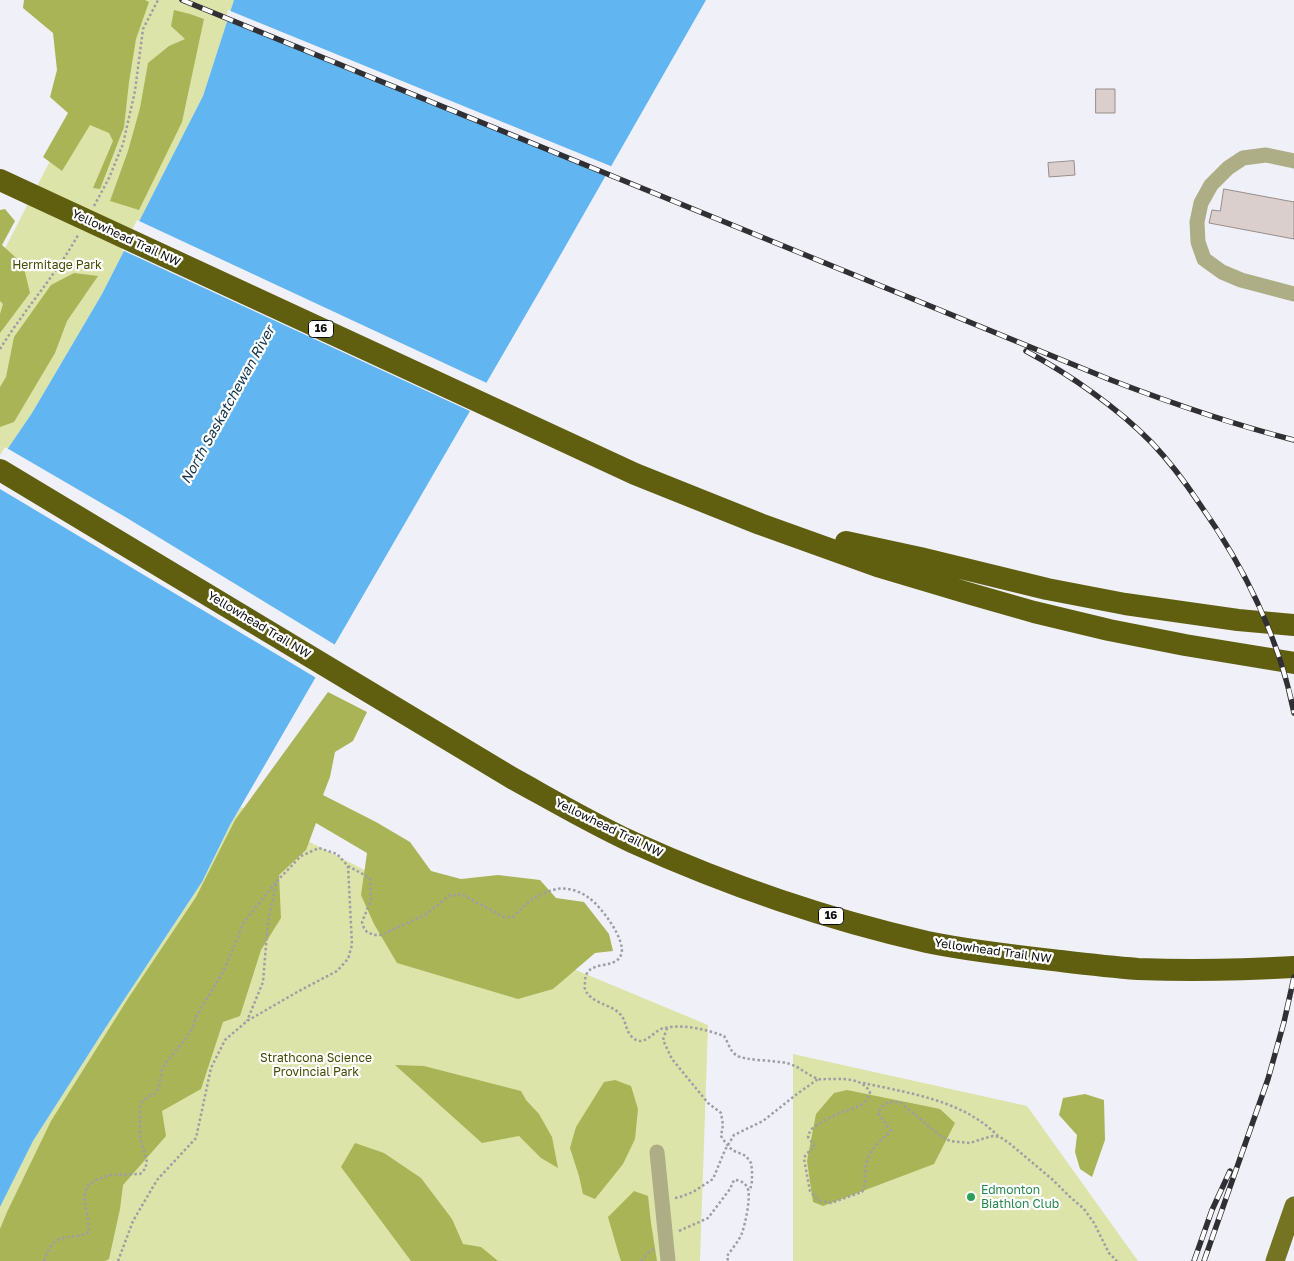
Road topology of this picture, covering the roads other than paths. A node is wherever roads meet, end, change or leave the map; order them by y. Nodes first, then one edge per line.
1 (1294, 161) edge
2 (4, 182) edge
3 (1294, 294) edge
4 (0, 470) edge
5 (760, 524) junction
6 (1294, 625) edge
7 (1294, 663) edge
8 (1294, 967) edge
9 (657, 1152) dead end
10 (1294, 1206) edge
11 (668, 1261) edge
12 (1275, 1261) edge

1 - 3 lane
2 - 5 highway, Yellowhead Trail NW / 16
4 - 8 highway, Yellowhead Trail NW / 16
5 - 6 highway
5 - 7 highway, Yellowhead Trail NW / 16
9 - 11 lane
10 - 12 main road

